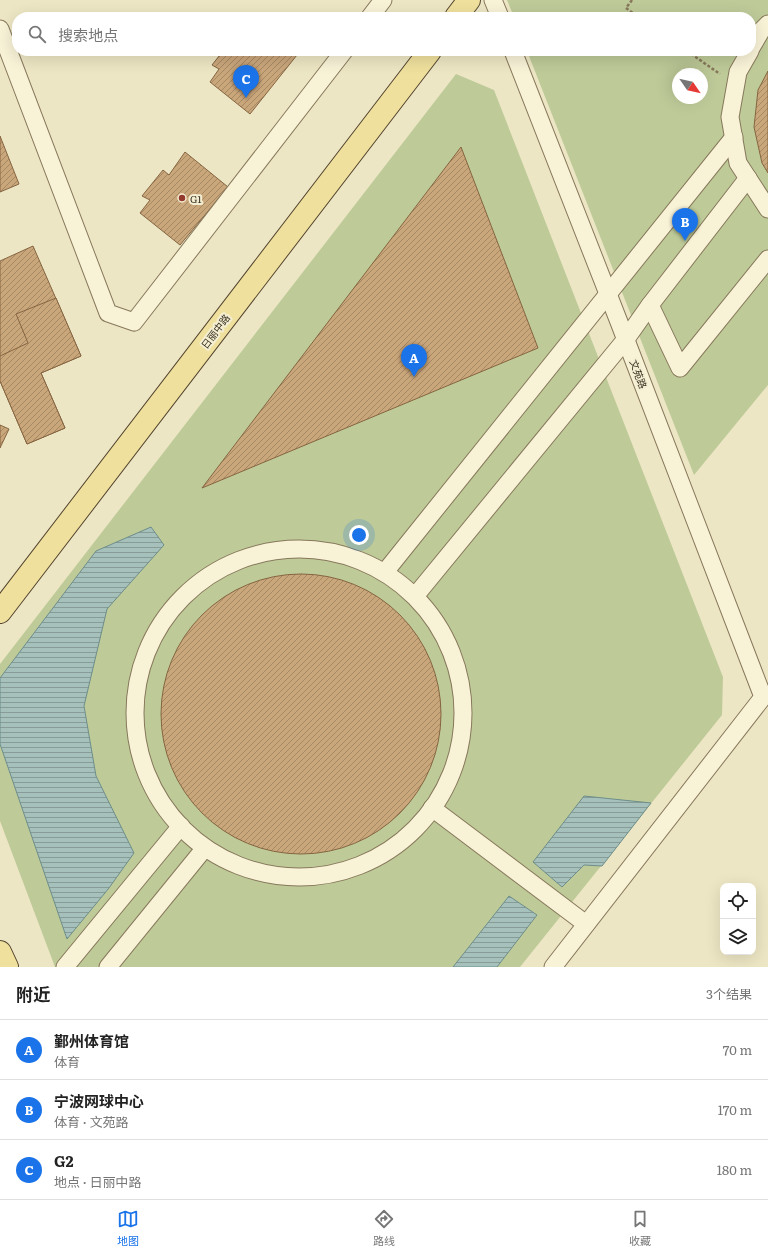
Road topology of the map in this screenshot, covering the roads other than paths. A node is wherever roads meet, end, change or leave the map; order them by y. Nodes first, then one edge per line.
1 (383, 0) edge
2 (469, 0) edge
3 (493, 0) edge
4 (374, 12) edge
5 (460, 12) edge
6 (498, 12) edge
7 (768, 24) edge
8 (0, 29) edge
9 (756, 40) edge
10 (340, 56) edge
11 (426, 56) edge
12 (515, 56) edge
13 (747, 56) edge
14 (734, 137) junction
15 (748, 178) junction
16 (768, 209) edge
17 (768, 259) edge
18 (608, 293) junction
19 (650, 305) junction
20 (626, 339) junction
21 (385, 572) junction
22 (416, 595) junction
23 (0, 612) edge
24 (766, 699) edge
25 (432, 808) junction
26 (181, 826) junction
27 (204, 849) junction
28 (586, 924) junction
29 (0, 952) edge
30 (7, 967) edge
31 (65, 967) edge
32 (108, 967) edge
33 (553, 967) edge

1 - 4 street
2 - 5 main road
3 - 6 street
7 - 9 street
8 - 10 street
11 - 23 main road, 日丽中路
12 - 18 street, 文苑路
13 - 14 street
14 - 15 street
14 - 18 street
15 - 16 street
15 - 19 street
17 - 19 street
18 - 20 street, 文苑路
18 - 21 street
19 - 20 street
20 - 22 street
20 - 24 street, 文苑路
21 - 22 street
21 - 26 street
22 - 25 street
24 - 28 street
25 - 27 street
25 - 28 street
26 - 27 street
26 - 31 street
27 - 32 street
28 - 33 street
29 - 30 main road

